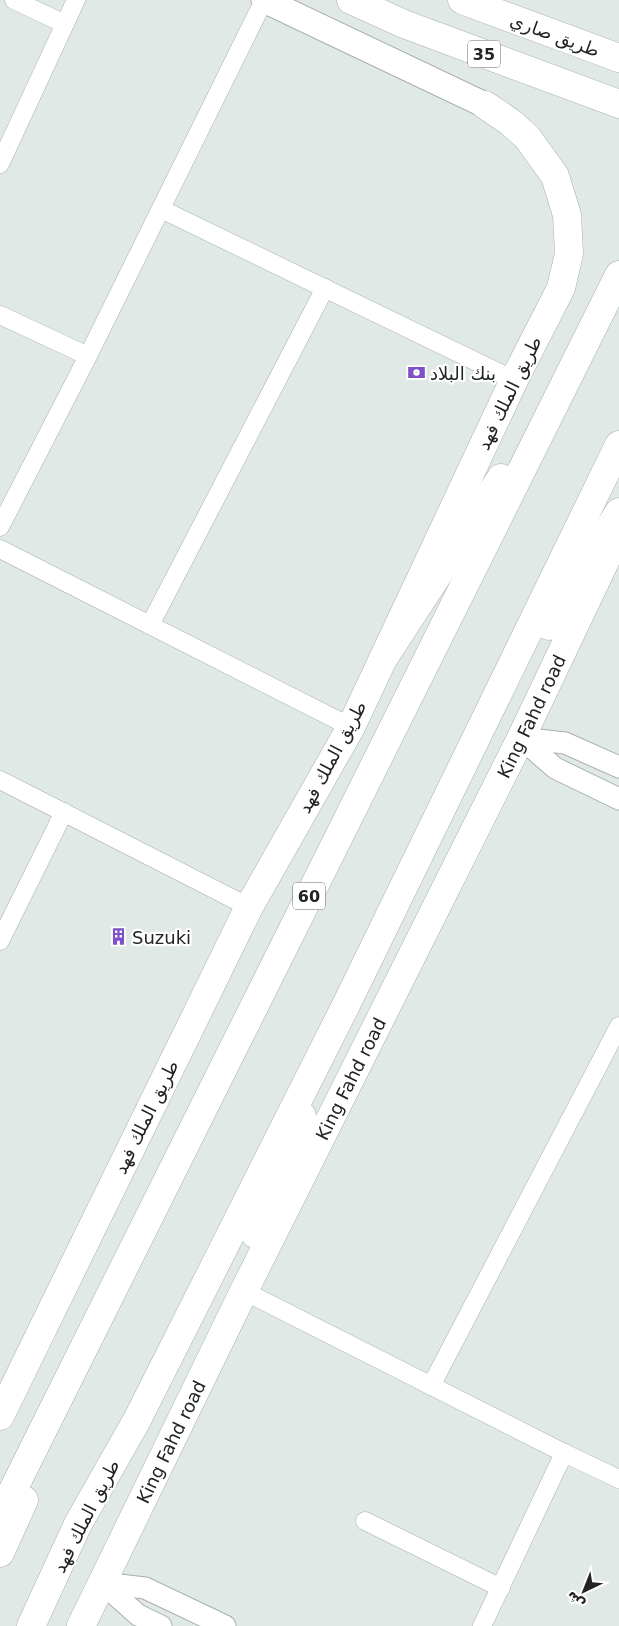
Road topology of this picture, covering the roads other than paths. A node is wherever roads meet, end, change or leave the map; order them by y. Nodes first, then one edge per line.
1 (14, 0) edge
2 (76, 0) edge
3 (264, 0) edge
4 (351, 0) edge
5 (462, 0) edge
6 (65, 24) junction
7 (619, 58) edge
8 (619, 104) edge
9 (484, 105) joint
10 (0, 164) edge
11 (161, 209) junction
12 (619, 275) edge
13 (325, 288) junction
14 (0, 315) edge
15 (88, 356) junction
16 (572, 370) junction
17 (514, 380) junction
18 (619, 445) edge
19 (619, 512) edge
20 (0, 527) edge
21 (619, 532) edge
22 (0, 549) edge
23 (150, 625) junction
24 (383, 659) junction
25 (351, 727) junction
26 (521, 738) junction
27 (470, 752) junction
28 (619, 767) edge
29 (0, 780) edge
30 (619, 799) edge
31 (64, 812) junction
32 (249, 907) junction
33 (0, 941) edge
34 (346, 1005) junction
35 (619, 1026) edge
36 (244, 1291) junction
37 (74, 1368) junction
38 (431, 1386) junction
39 (0, 1416) edge
40 (176, 1432) junction
41 (564, 1454) junction
42 (619, 1479) edge
43 (0, 1516) edge
44 (365, 1521) dead end
45 (78, 1524) junction
46 (0, 1553) edge
47 (102, 1583) junction
48 (501, 1588) junction
49 (16, 1626) edge
50 (32, 1626) edge
51 (81, 1626) edge
52 (161, 1626) edge
53 (225, 1626) edge
54 (482, 1626) edge

1 - 6 street
2 - 6 street
3 - 9 main road
3 - 11 street
4 - 8 main road, 35
5 - 7 main road, طريق صاري / 35
6 - 10 street
9 - 17 main road, طريق الملك فهد
11 - 13 street
11 - 15 street
12 - 16 main road, 60
13 - 17 street
13 - 23 street
14 - 15 street
15 - 20 street
16 - 24 main road
16 - 37 main road, 60
17 - 24 main road, طريق الملك فهد
18 - 27 main road, طريق الملك فهد
19 - 27 main road
21 - 26 main road, King Fahd road
22 - 23 street
23 - 25 street
24 - 25 main road, طريق الملك فهد
25 - 32 main road, طريق الملك فهد
26 - 28 street
26 - 30 street
26 - 36 main road, King Fahd road
27 - 34 main road, طريق الملك فهد
29 - 31 street
31 - 32 street
31 - 33 street
32 - 39 main road, طريق الملك فهد
34 - 40 main road, طريق الملك فهد
34 - 45 main road, طريق الملك فهد
35 - 38 street
36 - 38 street
36 - 40 main road, King Fahd road
37 - 43 main road, 60
37 - 46 main road
38 - 41 street
40 - 47 main road, King Fahd road
41 - 42 street
41 - 48 street
44 - 48 street
45 - 49 main road
45 - 50 main road, طريق الملك فهد
47 - 51 main road, King Fahd road
47 - 52 street
47 - 53 street
48 - 54 street

